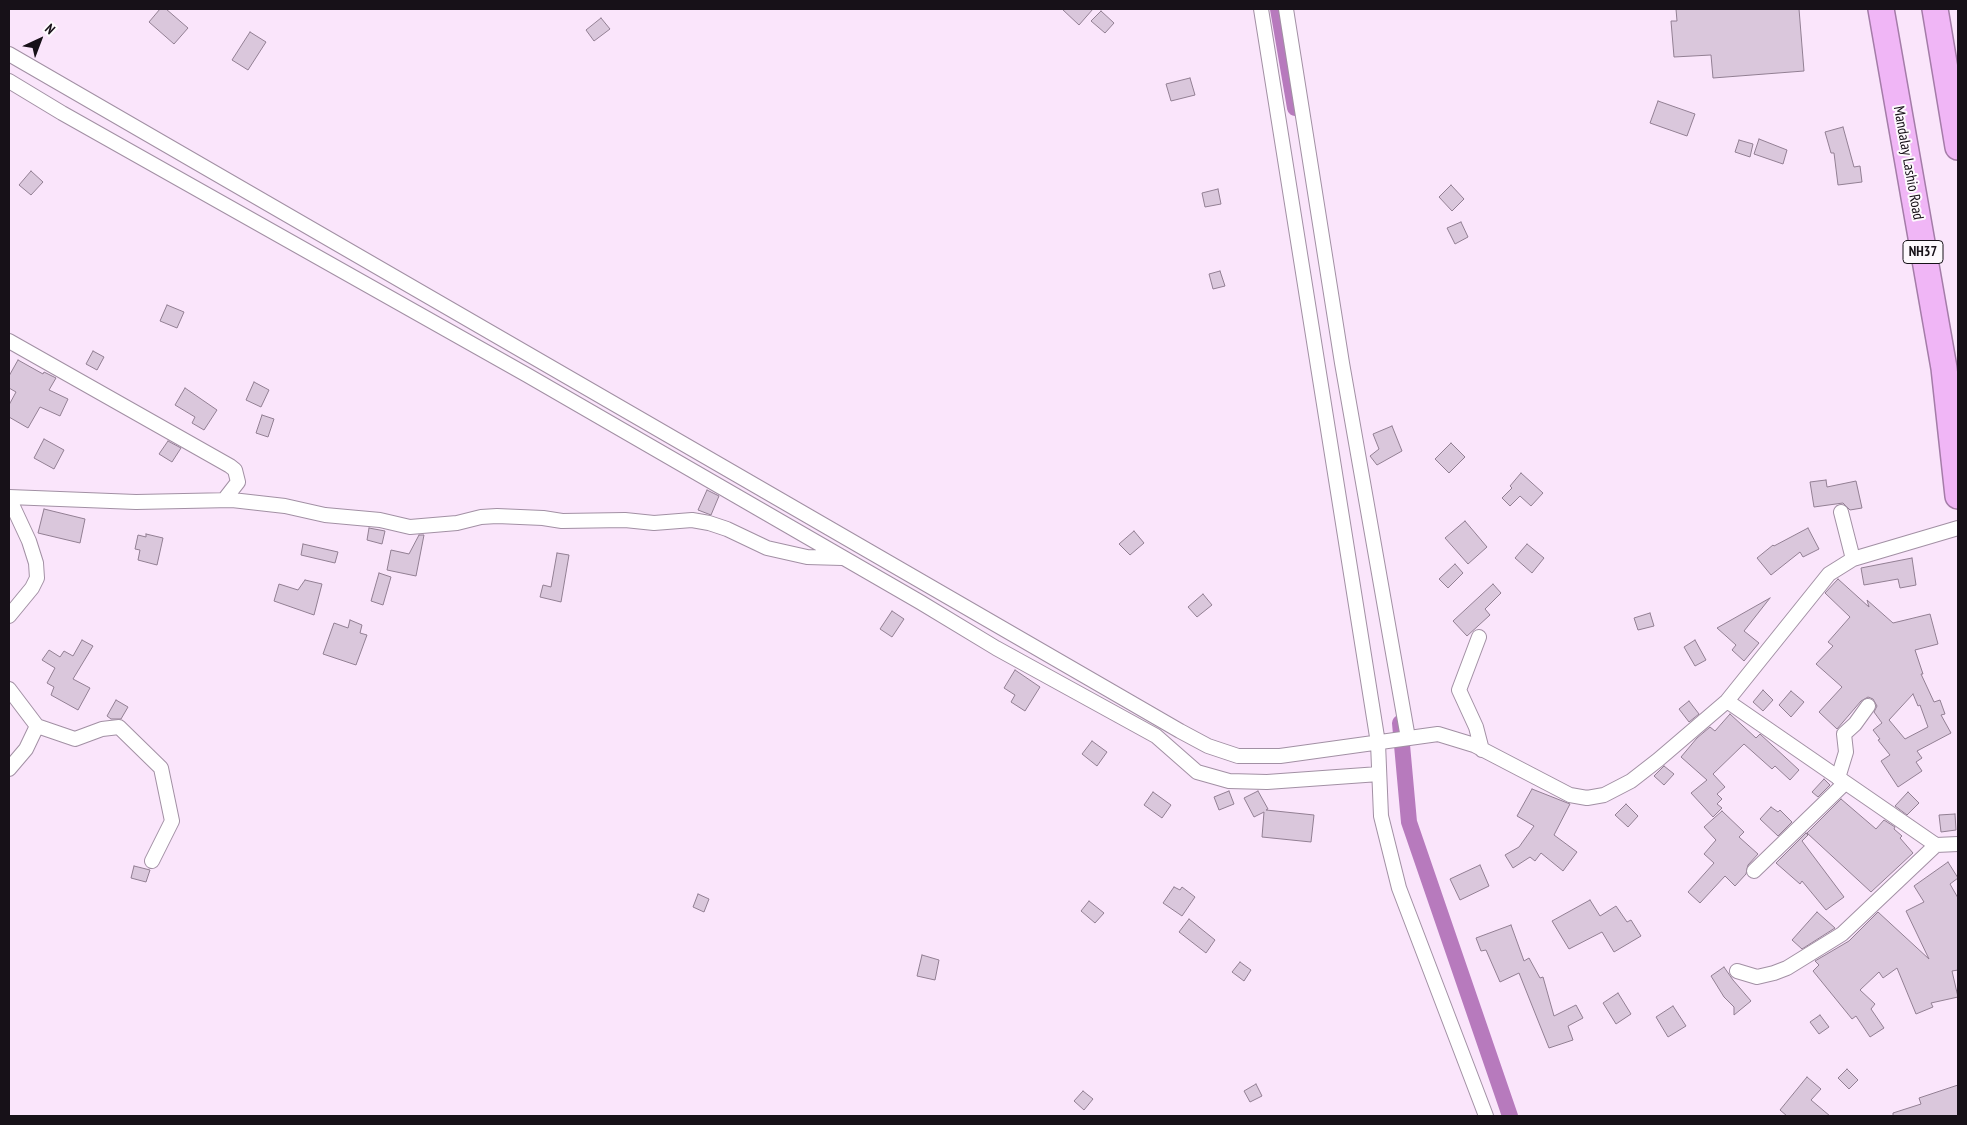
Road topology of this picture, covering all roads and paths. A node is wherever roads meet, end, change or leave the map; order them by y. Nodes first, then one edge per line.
1 (1261, 9) edge
2 (1286, 9) edge
3 (1881, 9) edge
4 (1935, 9) edge
5 (9, 54) edge
6 (9, 80) edge
7 (1958, 147) edge
8 (9, 341) edge
9 (1958, 496) edge
10 (9, 498) edge
11 (224, 500) junction
12 (1841, 512) dead end
13 (1958, 528) edge
14 (842, 558) junction
15 (1853, 559) junction
16 (9, 616) edge
17 (1479, 637) dead end
18 (9, 689) edge
19 (1727, 701) junction
20 (1868, 706) dead end
21 (37, 726) junction
22 (1403, 739) junction
23 (1380, 743) junction
24 (1482, 750) junction
25 (9, 769) edge
26 (1379, 774) junction
27 (1841, 781) junction
28 (1958, 844) edge
29 (1936, 845) junction
30 (152, 861) dead end
31 (1754, 871) dead end
32 (1736, 971) dead end
33 (1486, 1116) edge

1 - 23 street
2 - 22 street
3 - 9 highway, Mandalay Lashio Road / NH37
4 - 7 highway
5 - 23 street
6 - 14 street
8 - 11 street
10 - 11 street
10 - 16 street
11 - 14 street
12 - 15 street
13 - 15 street
14 - 26 street
15 - 19 street
17 - 24 street
18 - 21 street
19 - 24 street
19 - 27 street
20 - 27 street
21 - 25 street
21 - 30 street
22 - 23 street
22 - 24 street
23 - 26 street
26 - 33 street
27 - 29 street
27 - 31 street
28 - 29 street
29 - 32 street

